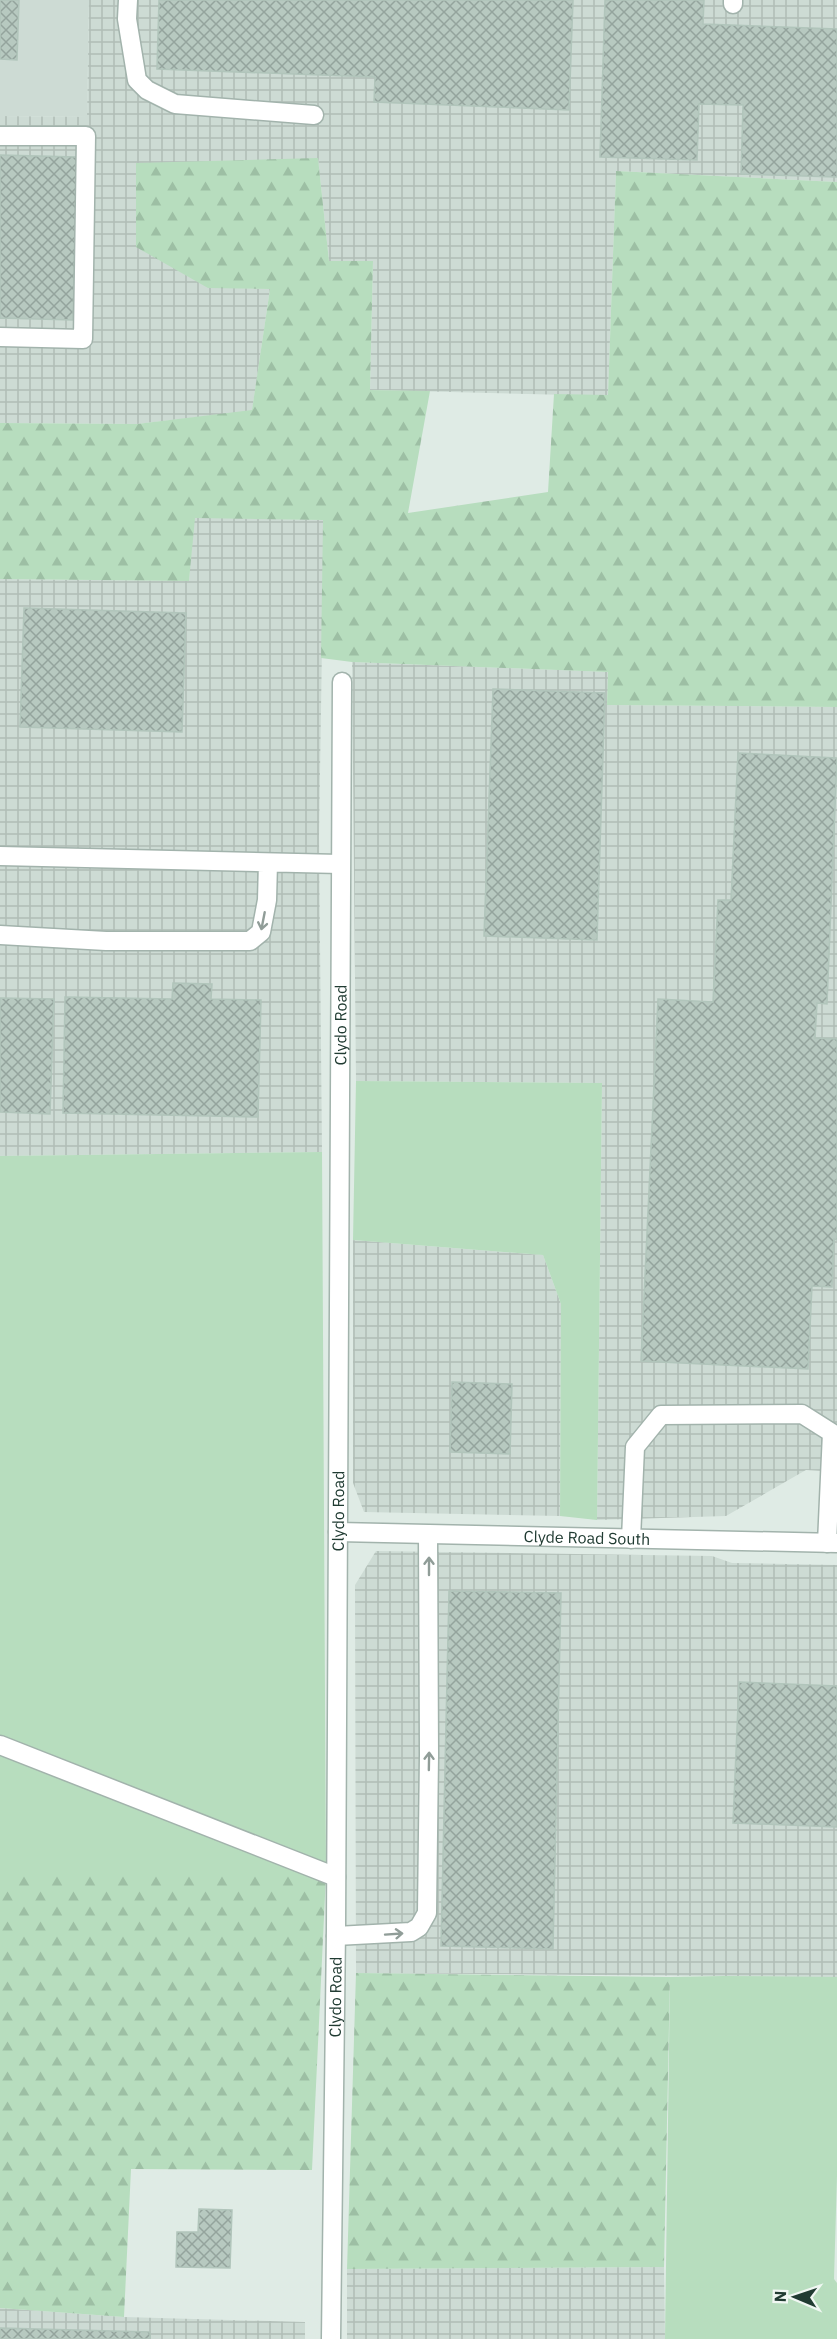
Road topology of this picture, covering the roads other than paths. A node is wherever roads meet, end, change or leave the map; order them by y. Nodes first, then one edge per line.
1 (128, 0) edge
2 (314, 115) dead end
3 (0, 136) edge
4 (0, 337) edge
5 (342, 682) dead end
6 (0, 856) edge
7 (268, 862) junction
8 (340, 864) junction
9 (0, 935) edge
10 (338, 1532) junction
11 (428, 1535) junction
12 (631, 1539) junction
13 (832, 1543) edge
14 (0, 1745) edge
15 (336, 1877) junction
16 (336, 1936) junction
17 (331, 2339) edge

1 - 2 street
3 - 4 street
5 - 8 street, Clydo Road
6 - 7 street
7 - 8 street
7 -> 9 street
8 - 10 street, Clydo Road
10 - 11 street, Clyde Road South
10 - 15 street, Clydo Road
11 - 12 street, Clyde Road South
16 -> 11 street
12 - 13 street, Clyde Road South
12 - 13 street
14 - 15 street
15 - 16 street, Clydo Road
16 - 17 street, Clydo Road

